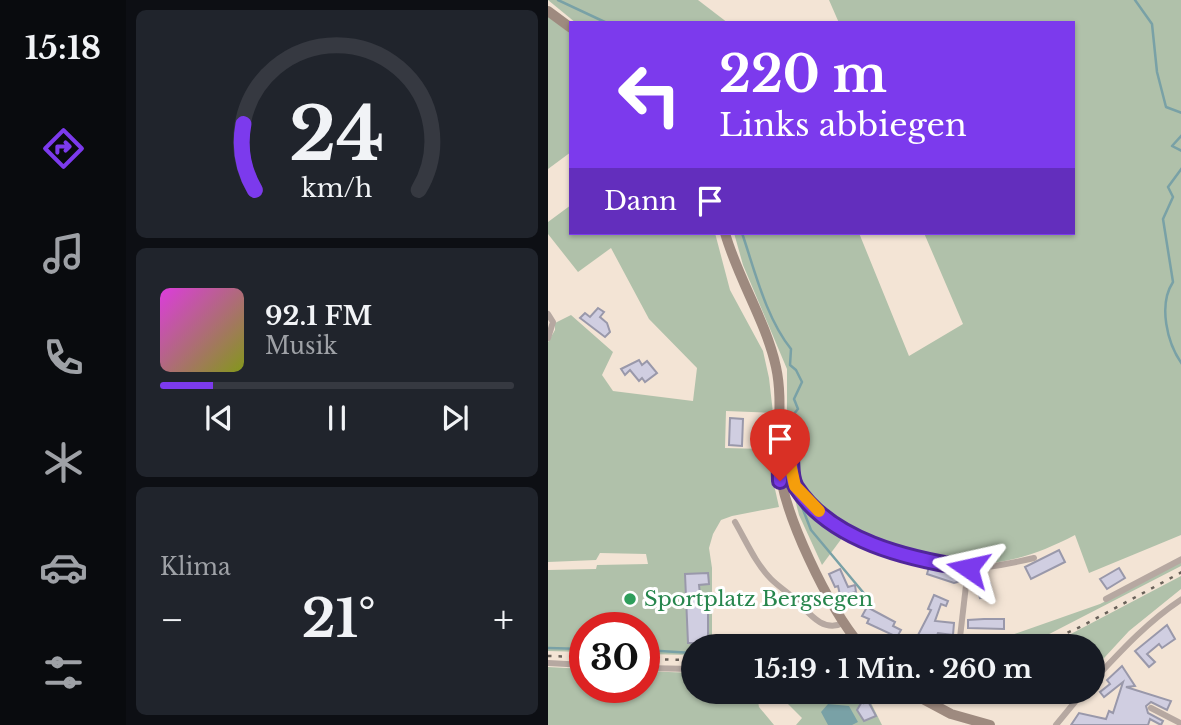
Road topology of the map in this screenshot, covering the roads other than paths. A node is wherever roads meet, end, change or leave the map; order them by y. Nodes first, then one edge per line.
1 (548, 11) edge
2 (569, 27) edge
3 (726, 235) edge
4 (548, 314) edge
5 (548, 338) edge
6 (779, 440) junction
7 (735, 522) dead end
8 (1033, 558) dead end
9 (1181, 558) edge
10 (968, 568) junction
11 (1106, 598) dead end
12 (1181, 599) edge
13 (843, 623) junction
14 (852, 634) edge
15 (960, 634) edge
16 (548, 663) edge
17 (569, 664) edge
18 (660, 667) edge
19 (681, 668) edge
20 (1105, 668) edge
21 (932, 704) edge
22 (1073, 704) edge
23 (1151, 708) dead end
24 (1181, 724) edge
25 (990, 725) edge
26 (1056, 725) edge

1 - 2 street
3 - 6 street
4 - 5 street
6 - 10 street
6 - 13 street
7 - 13 street
8 - 10 street
9 - 11 street
10 - 15 street
12 - 20 street
13 - 14 street
16 - 17 street
18 - 19 street
21 - 25 street
22 - 26 street
23 - 24 street

